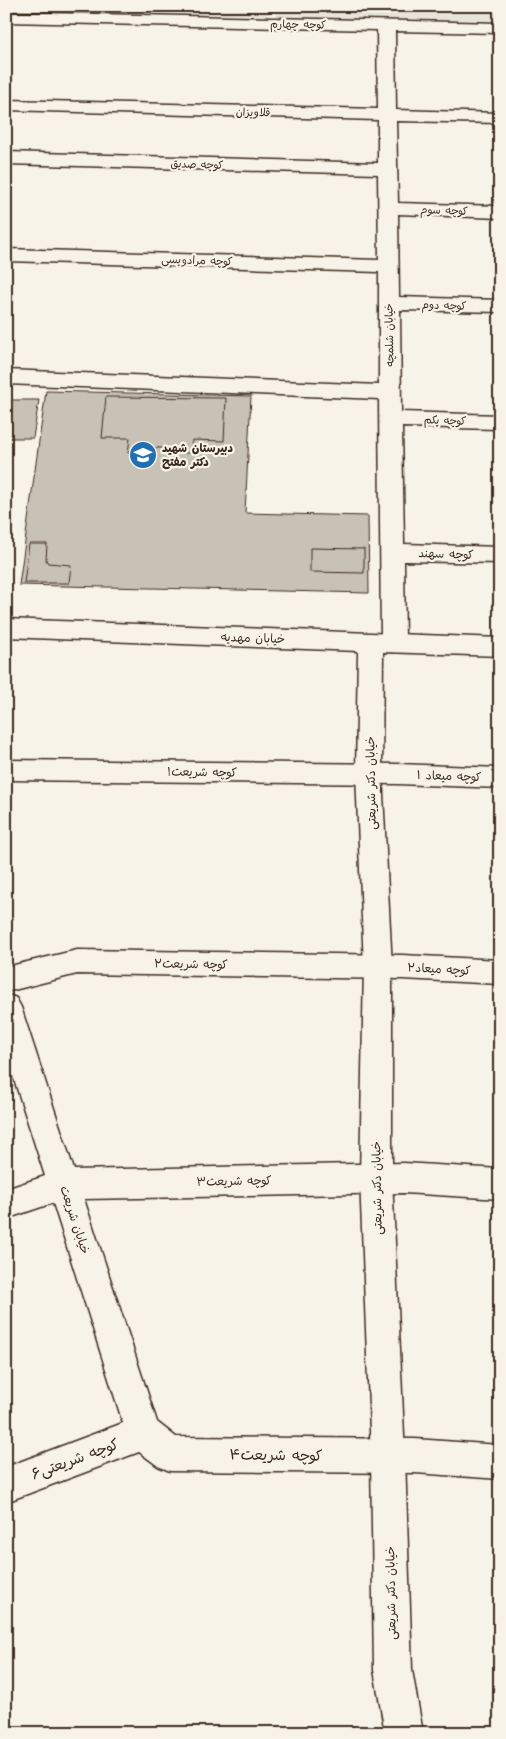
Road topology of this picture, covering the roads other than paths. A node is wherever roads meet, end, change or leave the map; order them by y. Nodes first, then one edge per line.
1 (6, 17) edge
2 (386, 26) junction
3 (500, 28) edge
4 (6, 105) edge
5 (387, 115) junction
6 (500, 118) edge
7 (6, 158) edge
8 (388, 169) junction
9 (388, 208) junction
10 (500, 212) edge
11 (6, 255) edge
12 (389, 266) junction
13 (389, 303) junction
14 (500, 306) edge
15 (6, 376) edge
16 (390, 392) junction
17 (390, 419) junction
18 (500, 422) edge
19 (392, 552) junction
20 (500, 556) edge
21 (6, 628) edge
22 (382, 643) junction
23 (500, 647) edge
24 (6, 770) edge
25 (369, 774) junction
26 (398, 774) joint
27 (500, 778) edge
28 (378, 967) junction
29 (500, 972) edge
30 (6, 980) edge
31 (6, 1007) edge
32 (390, 1178) junction
33 (500, 1184) edge
34 (64, 1185) junction
35 (6, 1204) edge
36 (143, 1433) junction
37 (402, 1456) junction
38 (500, 1462) edge
39 (6, 1484) edge
40 (404, 1733) edge

1 - 2 street, کوچه چهارم
2 - 3 street, کوچه چهارم
2 - 5 street, خیابان شلمچه
4 - 5 street, قلاویزان
5 - 6 street, قلاویزان
5 - 8 street, خیابان شلمچه
7 - 8 street, کوچه صدیق
8 - 9 street, خیابان شلمچه
9 - 10 street, کوچه سوم
9 - 12 street, خیابان شلمچه
11 - 12 street, کوچه مرادویسی
12 - 13 street, خیابان شلمچه
13 - 14 street, کوچه دوم
13 - 16 street, خیابان شلمچه
15 - 16 street
16 - 17 street, خیابان شلمچه
17 - 18 street, کوچه یکم
17 - 19 street, خیابان شلمچه
19 - 20 street, کوچه سهند
19 - 22 street, خیابان شلمچه
21 - 22 street, خیابان مهدیه
22 - 23 street, خیابان مهدیه
22 - 25 street, خیابان دکتر شریعتی
24 - 25 street, کوچه شریعت۱
25 - 26 street, کوچه شریعت۱
25 - 28 street, خیابان دکتر شریعتی
26 - 27 street, کوچه میعاد ۱
28 - 29 street, کوچه میعاد۲
28 - 30 street, کوچه شریعت۲
28 - 32 street, خیابان دکتر شریعتی
31 - 34 street, خیابان شریعت
32 - 33 street, کوچه شریعت۳
32 - 34 street, کوچه شریعت۳
32 - 37 street, خیابان دکتر شریعتی
34 - 35 street, کوچه شریعت۳
34 - 36 street, خیابان شریعت
36 - 37 street, کوچه شریعت۴
36 - 39 street, کوچه شریعتی۶
37 - 38 street, کوچه شریعت۴
37 - 40 street, خیابان دکتر شریعتی

